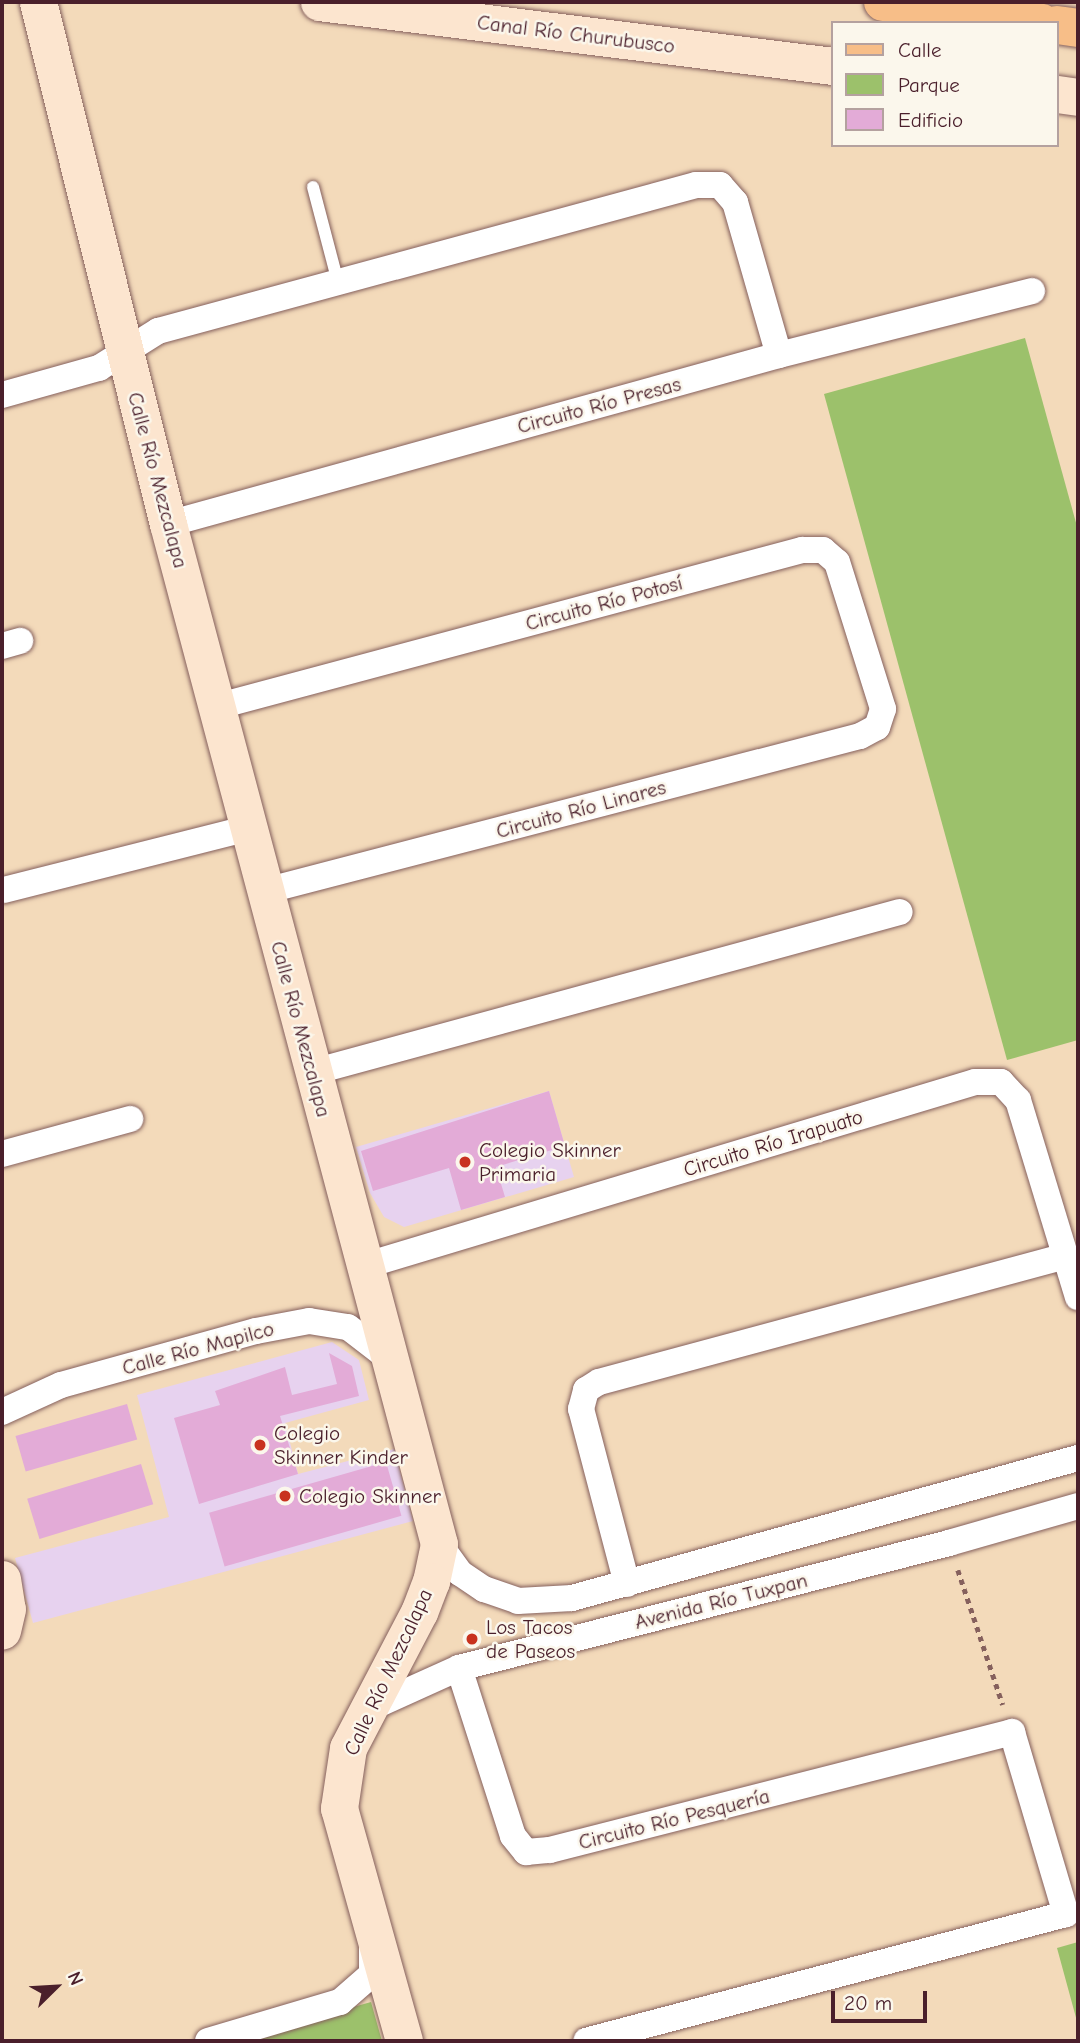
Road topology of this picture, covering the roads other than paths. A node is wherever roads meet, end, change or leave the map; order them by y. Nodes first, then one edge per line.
1 (38, 2) edge
2 (319, 2) edge
3 (883, 2) edge
4 (1027, 21) edge
5 (1059, 25) edge
6 (1078, 27) edge
7 (832, 66) edge
8 (1059, 94) edge
9 (1078, 97) edge
10 (313, 187) dead end
11 (338, 282) junction
12 (1032, 290) dead end
13 (124, 352) junction
14 (779, 355) junction
15 (2, 395) edge
16 (168, 524) junction
17 (219, 706) junction
18 (883, 709) joint
19 (249, 828) junction
20 (4, 890) dead end
21 (265, 891) junction
22 (900, 912) dead end
23 (313, 1072) junction
24 (130, 1119) dead end
25 (2, 1154) edge
26 (1065, 1255) junction
27 (367, 1265) junction
28 (1078, 1297) edge
29 (391, 1360) junction
30 (2, 1412) edge
31 (1078, 1458) edge
32 (1078, 1506) edge
33 (439, 1544) junction
34 (2, 1579) edge
35 (627, 1584) junction
36 (2, 1630) edge
37 (459, 1668) junction
38 (368, 1709) junction
39 (372, 1925) junction
40 (208, 2041) edge
41 (404, 2041) edge
42 (587, 2041) edge

1 - 13 street, Calle Río Mezcalapa
2 - 7 street, Canal Río Churubusco
3 - 4 main road
5 - 6 main road
8 - 9 street
10 - 11 lane
11 - 13 street
11 - 14 street
12 - 14 street, Circuito Río Presas
13 - 15 street
13 - 16 street, Calle Río Mezcalapa
14 - 16 street, Circuito Río Presas
16 - 17 street, Calle Río Mezcalapa
17 - 18 street, Circuito Río Potosí
17 - 19 street, Calle Río Mezcalapa
18 - 21 street, Circuito Río Linares
19 - 20 street
19 - 21 street, Calle Río Mezcalapa
21 - 23 street, Calle Río Mezcalapa
22 - 23 street
23 - 27 street, Calle Río Mezcalapa
24 - 25 street
26 - 27 street, Circuito Río Irapuato
26 - 28 street, Circuito Río Irapuato
26 - 35 street
27 - 29 street, Calle Río Mezcalapa
29 - 30 street, Calle Río Mapilco
29 - 33 street, Calle Río Mezcalapa
31 - 35 street, Avenida Río Tuxpan
32 - 37 street, Avenida Río Tuxpan
33 - 35 street, Avenida Río Tuxpan
33 - 38 street, Calle Río Mezcalapa
34 - 36 street
37 - 38 street, Avenida Río Tuxpan
37 - 42 street, Circuito Río Pesquería
38 - 39 street, Calle Río Mezcalapa
39 - 40 street
39 - 41 street, Calle Río Mezcalapa

